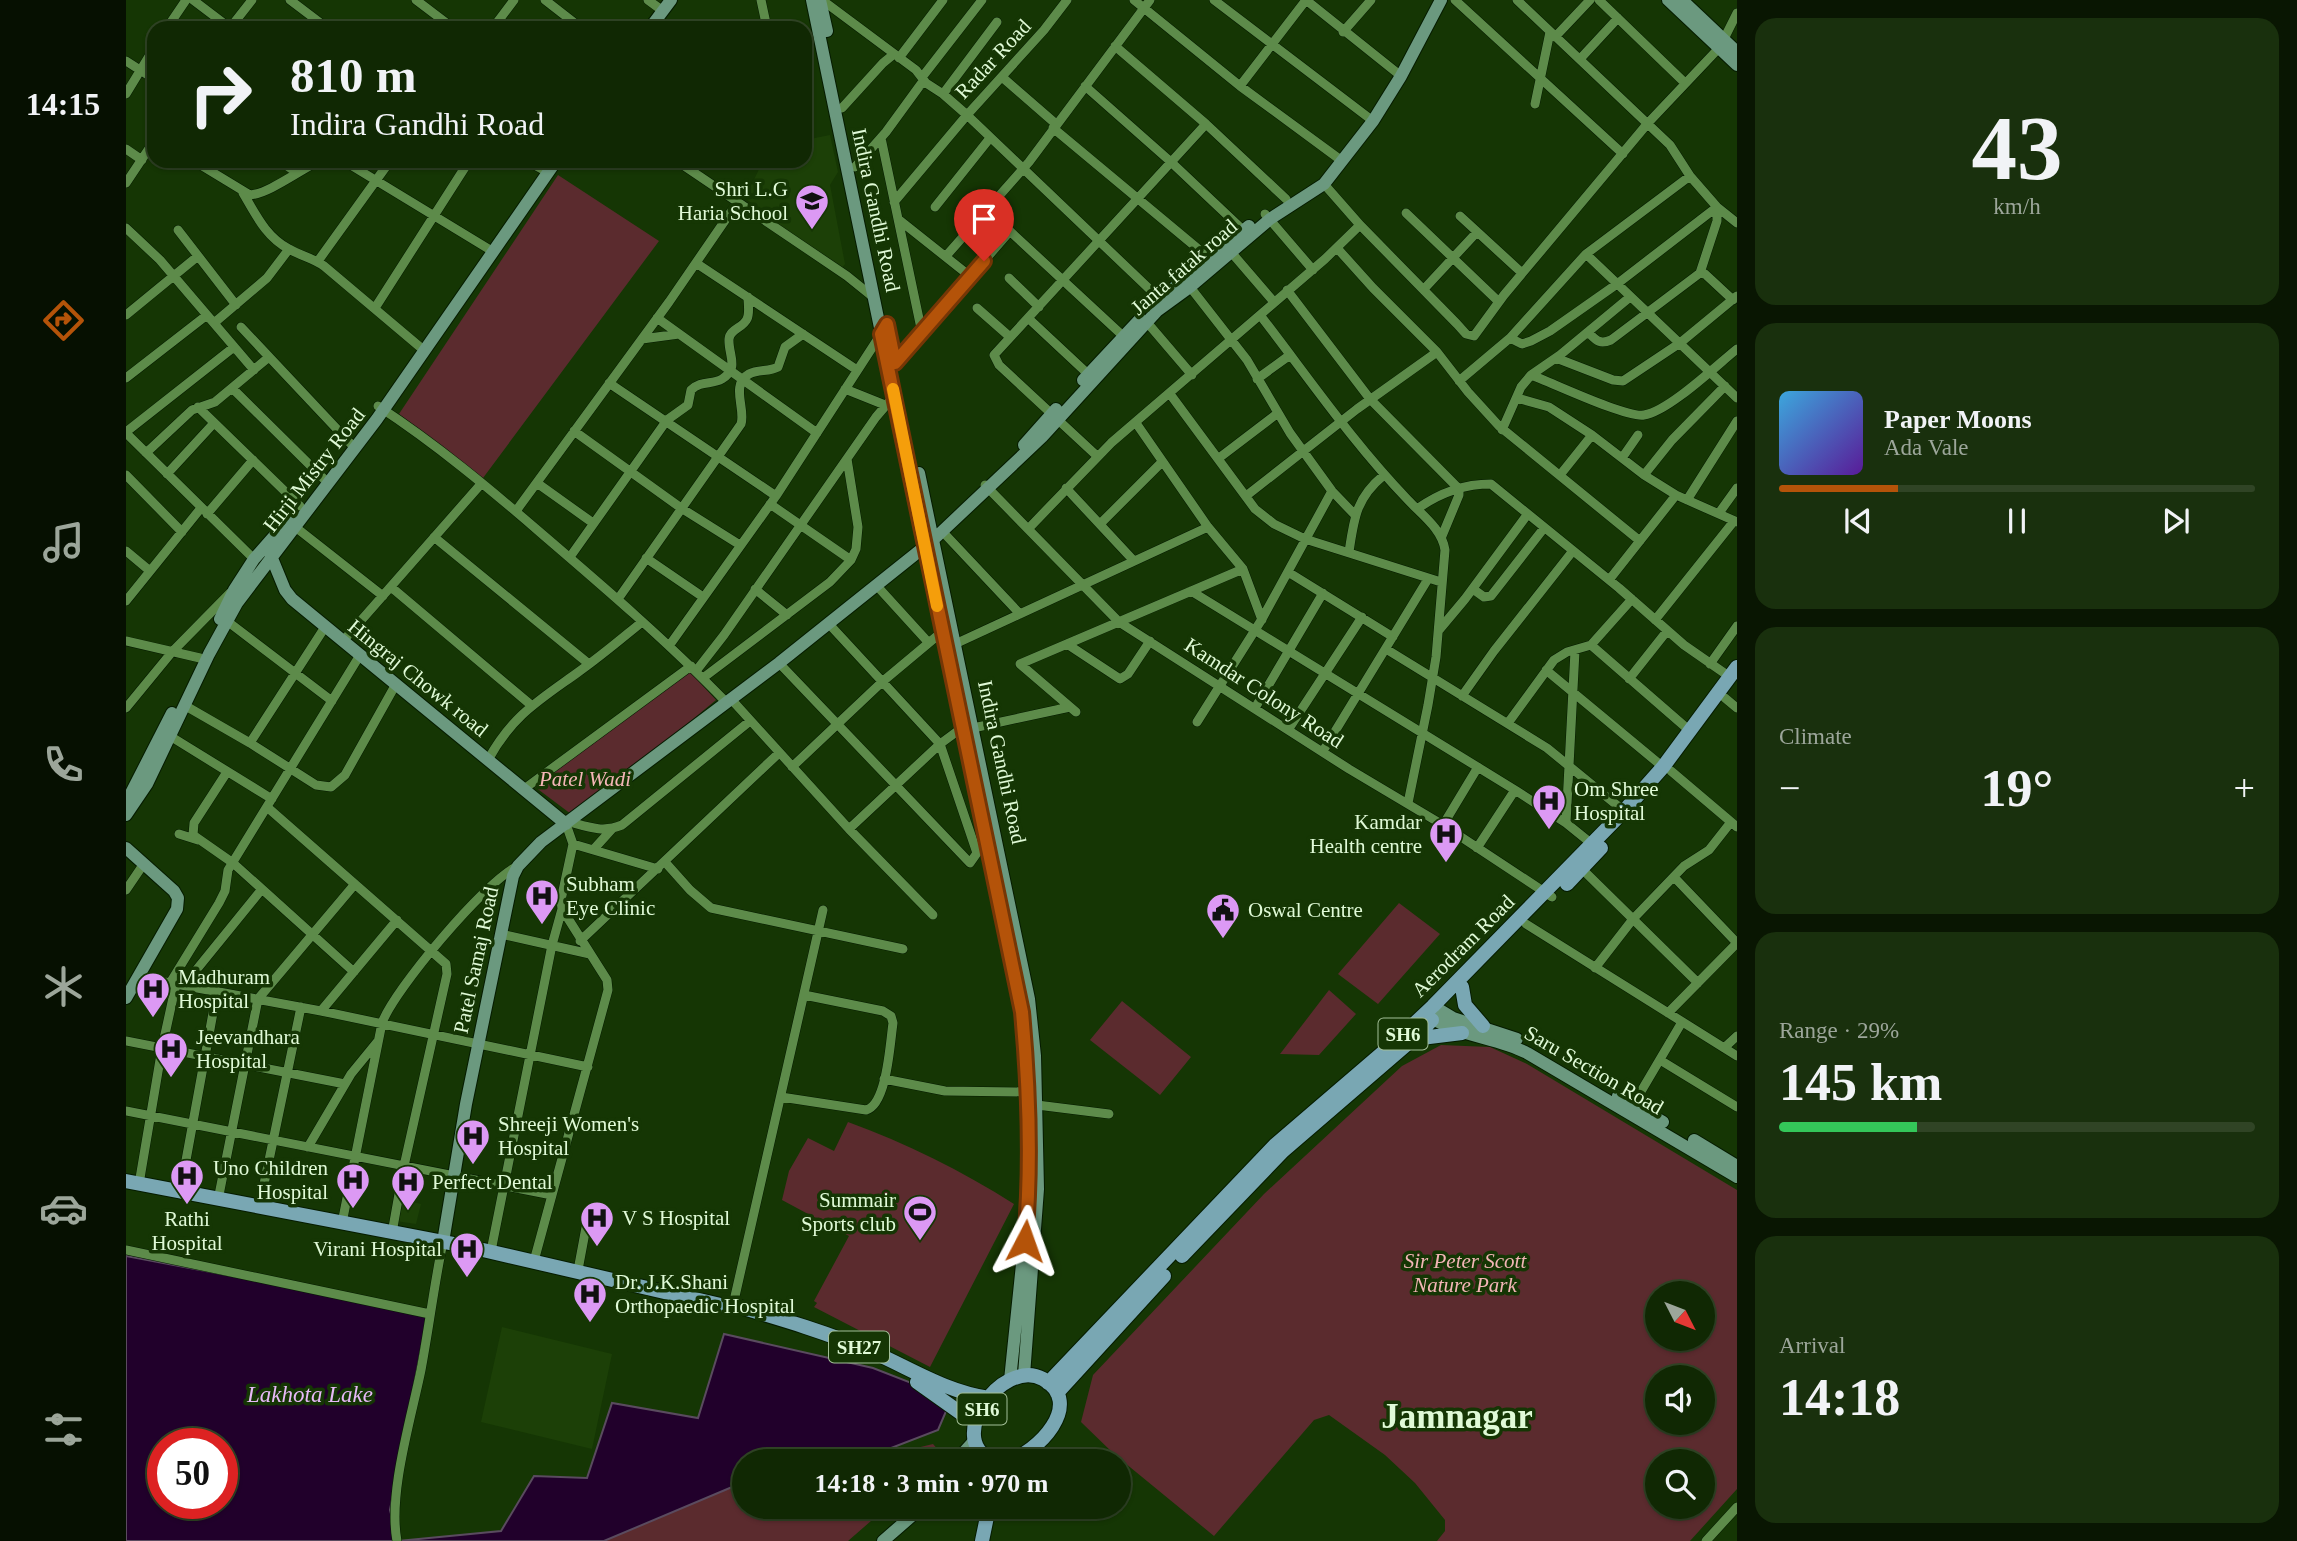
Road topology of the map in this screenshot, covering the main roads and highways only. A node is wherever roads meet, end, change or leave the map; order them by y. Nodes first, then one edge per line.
1 (671, 0) edge
2 (679, 0) edge
3 (811, 0) edge
4 (821, 0) edge
5 (1432, 0) edge
6 (1441, 0) edge
7 (1668, 0) edge
8 (1682, 0) edge
9 (655, 21) edge
10 (662, 21) edge
11 (1722, 43) junction
12 (1737, 52) edge
13 (1737, 65) edge
14 (1398, 74) junction
15 (1370, 119) junction
16 (543, 168) edge
17 (551, 168) edge
18 (1268, 216) junction
19 (489, 250) junction
20 (877, 296) junction
21 (1163, 302) junction
22 (1145, 319) junction
23 (884, 329) junction
24 (894, 397) junction
25 (381, 408) junction
26 (1055, 416) junction
27 (931, 537) junction
28 (269, 551) junction
29 (258, 564) junction
30 (285, 590) junction
31 (1735, 675) edge
32 (968, 727) junction
33 (1667, 769) junction
34 (126, 803) edge
35 (126, 816) edge
36 (568, 823) junction
37 (126, 848) edge
38 (1549, 895) junction
39 (133, 978) edge
40 (1462, 987) junction
41 (126, 998) edge
42 (1433, 1012) junction
43 (1483, 1026) junction
44 (1462, 1032) junction
45 (1413, 1039) junction
46 (1734, 1166) edge
47 (133, 1183) edge
48 (443, 1242) junction
49 (729, 1306) junction
50 (1024, 1375) junction
51 (1010, 1380) junction
52 (1053, 1388) junction
53 (989, 1398) junction
54 (976, 1420) junction
55 (974, 1441) junction
56 (967, 1449) edge
57 (979, 1449) edge
58 (1032, 1449) edge
59 (896, 1519) edge
60 (908, 1519) edge
61 (978, 1519) edge
62 (987, 1519) edge
63 (871, 1541) edge
64 (883, 1541) edge
65 (974, 1541) edge
66 (982, 1541) edge

1 - 9 main road
2 - 10 main road
3 - 20 main road, Indira Gandhi Road
4 - 20 main road, Indira Gandhi Road
5 - 14 main road
6 - 14 main road, Janta fatak road
7 - 11 main road
8 - 11 main road
11 - 12 main road
11 - 13 main road
14 - 15 main road, Janta fatak road
15 - 18 main road
15 - 18 main road, Janta fatak road
16 - 19 main road, Hirji Mistry Road
17 - 19 main road, Hirji Mistry Road
18 - 21 main road
18 - 21 main road, Janta fatak road
19 - 25 main road, Hirji Mistry Road
19 - 25 main road, Hirji Mistry Road
20 - 23 main road, Indira Gandhi Road
21 - 22 main road, Janta fatak road
22 - 26 main road, Janta fatak road
22 - 26 main road
23 - 24 main road, Indira Gandhi Road
23 - 24 main road, Indira Gandhi Road
24 - 27 main road, Indira Gandhi Road
25 - 28 main road, Hirji Mistry Road
25 - 28 main road, Hirji Mistry Road
26 - 27 main road, Janta fatak road
27 - 32 main road, Indira Gandhi Road
27 - 32 main road, Indira Gandhi Road
27 - 36 main road, Patel Samaj Road
28 - 29 main road, Hirji Mistry Road
28 - 30 main road, Hingraj Chowk road
29 - 30 main road
29 - 34 main road, Hirji Mistry Road
29 - 35 main road, Hirji Mistry Road
30 - 36 main road, Hingraj Chowk road
31 - 33 main road, Aerodram Road / SH6
31 - 33 main road, Aerodram Road / SH6
32 - 50 main road, Indira Gandhi Road
32 - 51 main road, Indira Gandhi Road
33 - 38 main road, Aerodram Road / SH6
33 - 38 main road, Aerodram Road / SH6
36 - 48 main road, Patel Samaj Road
37 - 39 main road
38 - 40 main road, Aerodram Road / SH6
38 - 42 main road, Aerodram Road / SH6
39 - 41 main road
40 - 42 main road, Aerodram Road / SH6
40 - 43 main road
42 - 43 main road, Saru Section Road
42 - 44 main road, Saru Section Road
42 - 45 main road, Aerodram Road / SH6
42 - 52 main road, Aerodram Road / SH6
43 - 46 main road, Saru Section Road
44 - 45 main road
44 - 46 main road, Saru Section Road
45 - 52 main road, Aerodram Road / SH6
47 - 48 main road, SH27
48 - 49 main road, SH27
49 - 53 main road, SH27
49 - 54 main road, SH27
50 - 51 main road, SH6
50 - 52 main road, SH6
51 - 53 main road, SH6
52 - 58 main road
53 - 54 main road, SH6
54 - 55 main road, SH6
55 - 56 main road
55 - 57 main road, SH6
59 - 63 main road
60 - 64 main road
61 - 65 main road
62 - 66 main road

